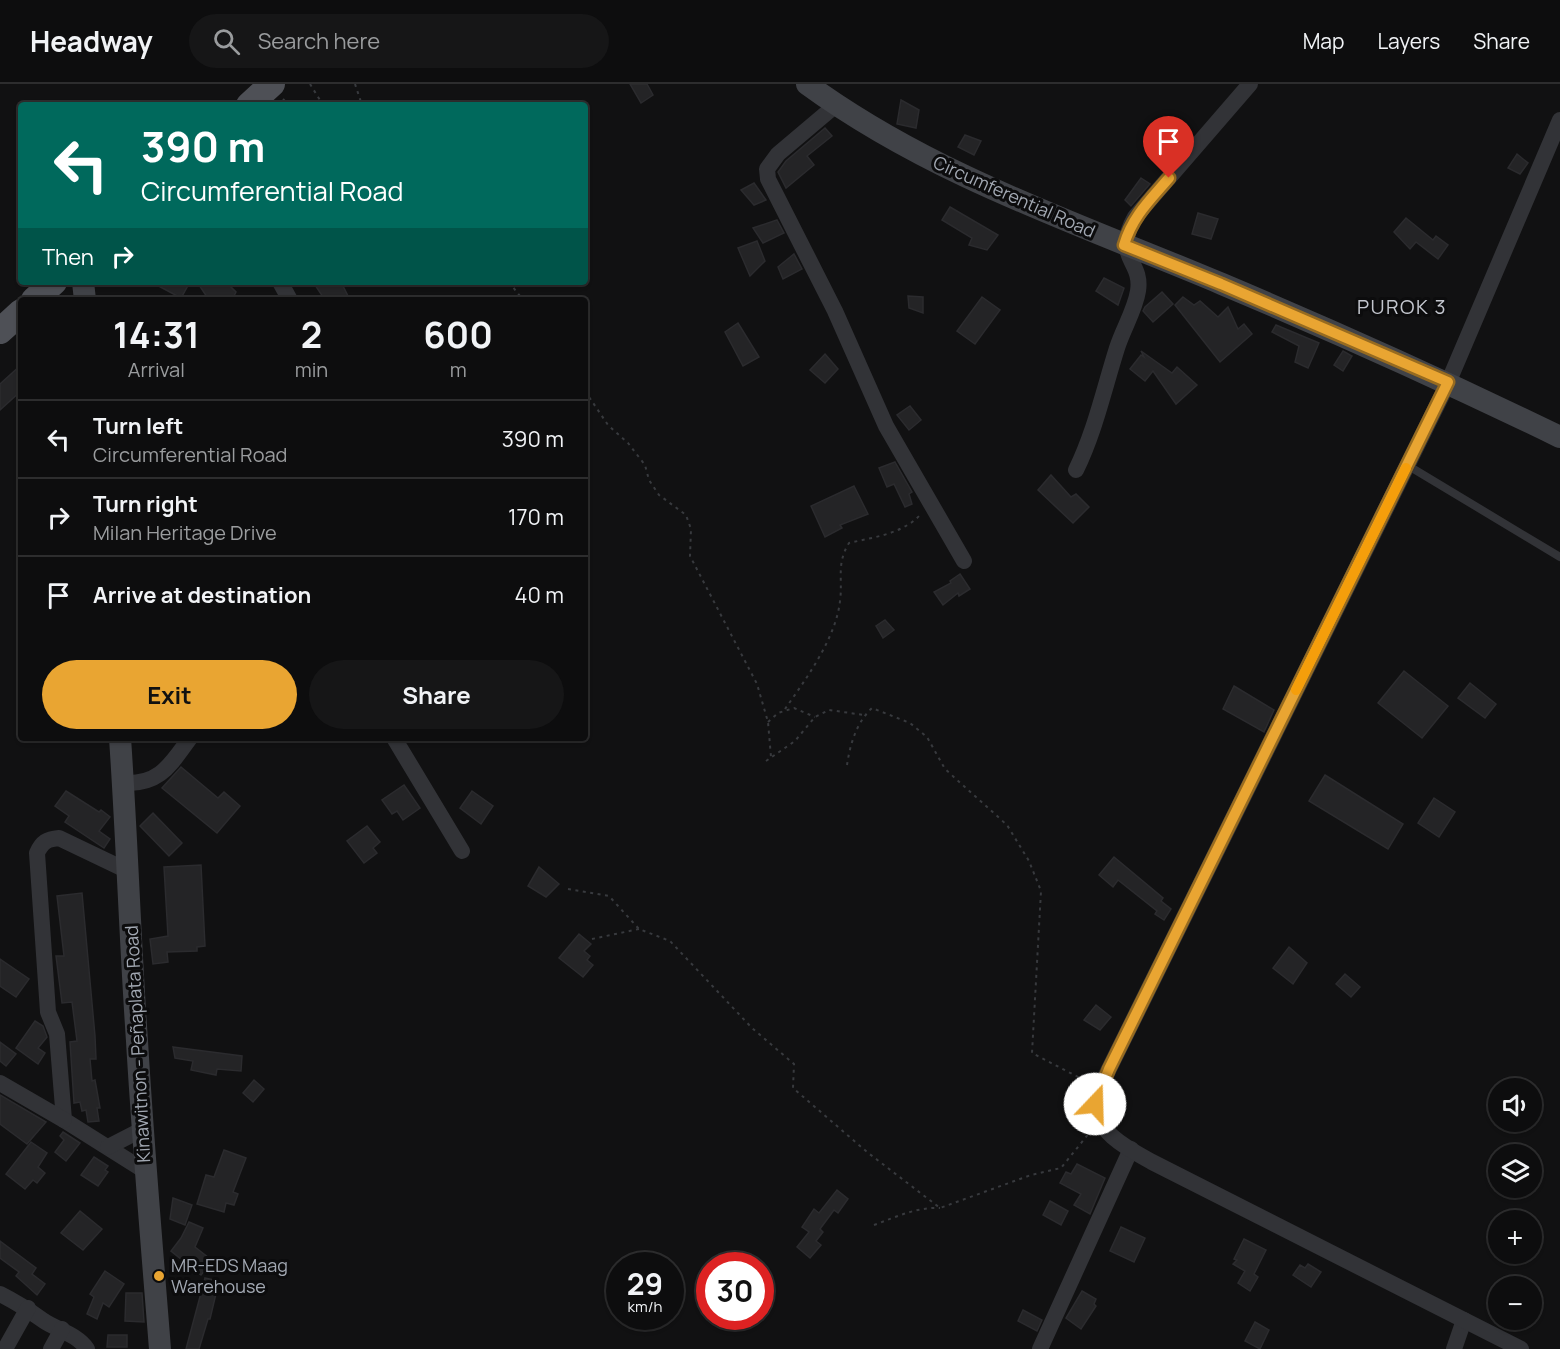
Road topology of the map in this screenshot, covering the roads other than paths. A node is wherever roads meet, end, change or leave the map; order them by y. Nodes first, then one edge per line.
1 (272, 84) edge
2 (807, 84) edge
3 (1250, 84) edge
4 (252, 102) edge
5 (836, 105) junction
6 (1560, 120) edge
7 (1124, 245) junction
8 (51, 285) edge
9 (37, 297) edge
10 (18, 315) edge
11 (0, 331) edge
12 (1448, 382) junction
13 (1560, 437) edge
14 (1407, 465) junction
15 (1076, 471) dead end
16 (1560, 557) edge
17 (964, 561) dead end
18 (120, 741) edge
19 (188, 741) edge
20 (396, 741) edge
21 (123, 783) junction
22 (462, 851) dead end
23 (130, 872) junction
24 (0, 1083) edge
25 (64, 1120) junction
26 (143, 1129) junction
27 (108, 1147) junction
28 (1131, 1149) junction
29 (145, 1171) junction
30 (0, 1294) edge
31 (28, 1308) junction
32 (1464, 1320) junction
33 (62, 1329) junction
34 (5, 1349) edge
35 (51, 1349) edge
36 (87, 1349) edge
37 (160, 1349) edge
38 (1040, 1349) edge
39 (1454, 1349) edge
40 (1521, 1349) edge

1 - 4 main road
2 - 5 main road, Circumferential Road
3 - 7 street
5 - 7 main road, Circumferential Road
5 - 17 street
6 - 12 street
7 - 12 main road, Circumferential Road
7 - 15 street
8 - 9 main road
10 - 11 main road
12 - 13 main road, Circumferential Road
12 - 14 street
14 - 16 lane
14 - 28 street
18 - 21 main road, Kinawitnon - Peñaplata Road
19 - 21 street
20 - 22 street
21 - 23 main road, Kinawitnon - Peñaplata Road
23 - 25 street
23 - 26 main road, Kinawitnon - Peñaplata Road
24 - 25 street
25 - 27 street
26 - 27 street
26 - 29 main road, Kinawitnon - Peñaplata Road
27 - 29 street
28 - 32 street
28 - 38 street
29 - 37 main road, Kinawitnon - Peñaplata Road
30 - 31 street
31 - 33 street
31 - 34 street
32 - 39 street
32 - 40 street
33 - 35 street
33 - 36 street

